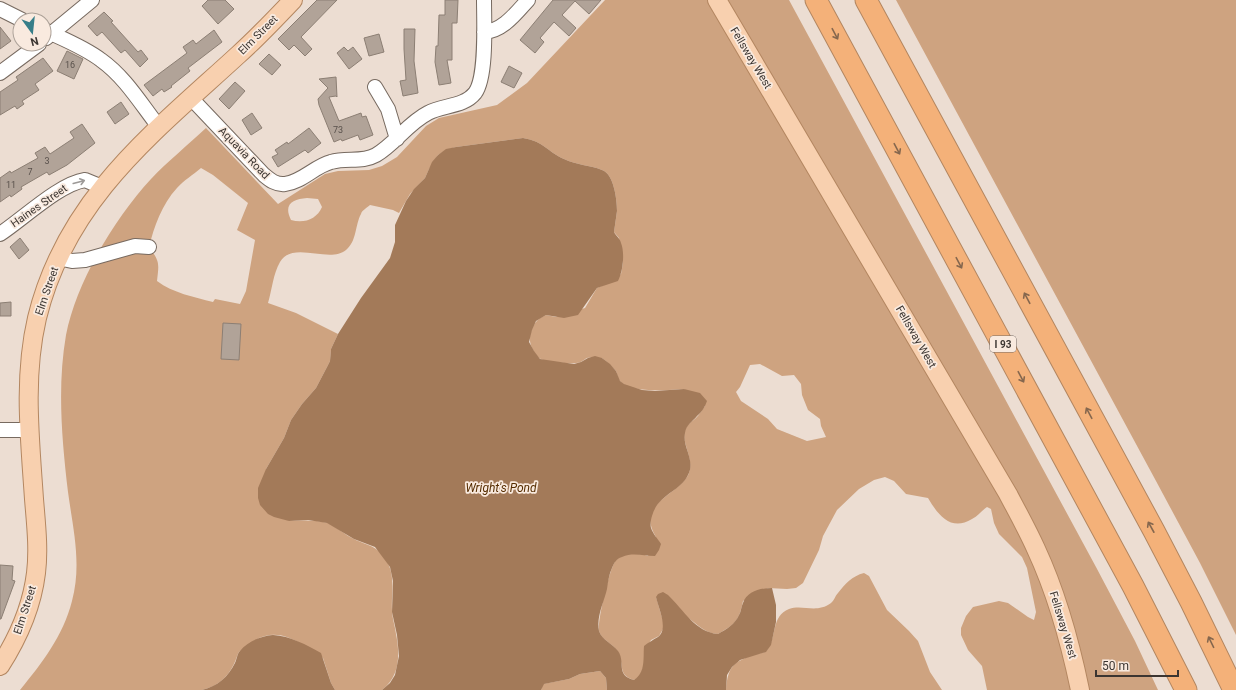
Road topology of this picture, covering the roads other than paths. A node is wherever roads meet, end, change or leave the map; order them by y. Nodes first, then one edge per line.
1 (92, 0) edge
2 (293, 0) edge
3 (484, 0) edge
4 (528, 0) edge
5 (717, 0) edge
6 (816, 0) edge
7 (866, 0) edge
8 (0, 9) edge
9 (12, 15) edge
10 (52, 31) edge
11 (484, 32) junction
12 (52, 37) edge
13 (28, 52) edge
14 (0, 73) edge
15 (375, 87) dead end
16 (191, 98) junction
17 (159, 127) junction
18 (397, 139) junction
19 (102, 188) junction
20 (0, 234) edge
21 (149, 247) dead end
22 (58, 258) junction
23 (0, 430) edge
24 (30, 430) junction
25 (2, 660) edge
26 (1080, 690) edge
27 (1186, 690) edge
28 (1234, 690) edge

1 - 10 street
2 - 16 main road, Elm Street
3 - 11 street, Aquavia Road
4 - 11 street
5 - 26 main road, Fellsway West
6 -> 27 highway, I 93
28 -> 7 highway
8 - 9 street
11 - 18 street, Aquavia Road
12 - 17 street
13 - 14 street
15 - 18 street
16 - 17 main road, Elm Street
16 - 18 street, Aquavia Road
17 - 19 main road, Elm Street
20 -> 19 street, Haines Street
19 - 22 main road, Elm Street
21 - 22 street
22 - 24 main road, Elm Street
23 - 24 street
24 - 25 main road, Elm Street

